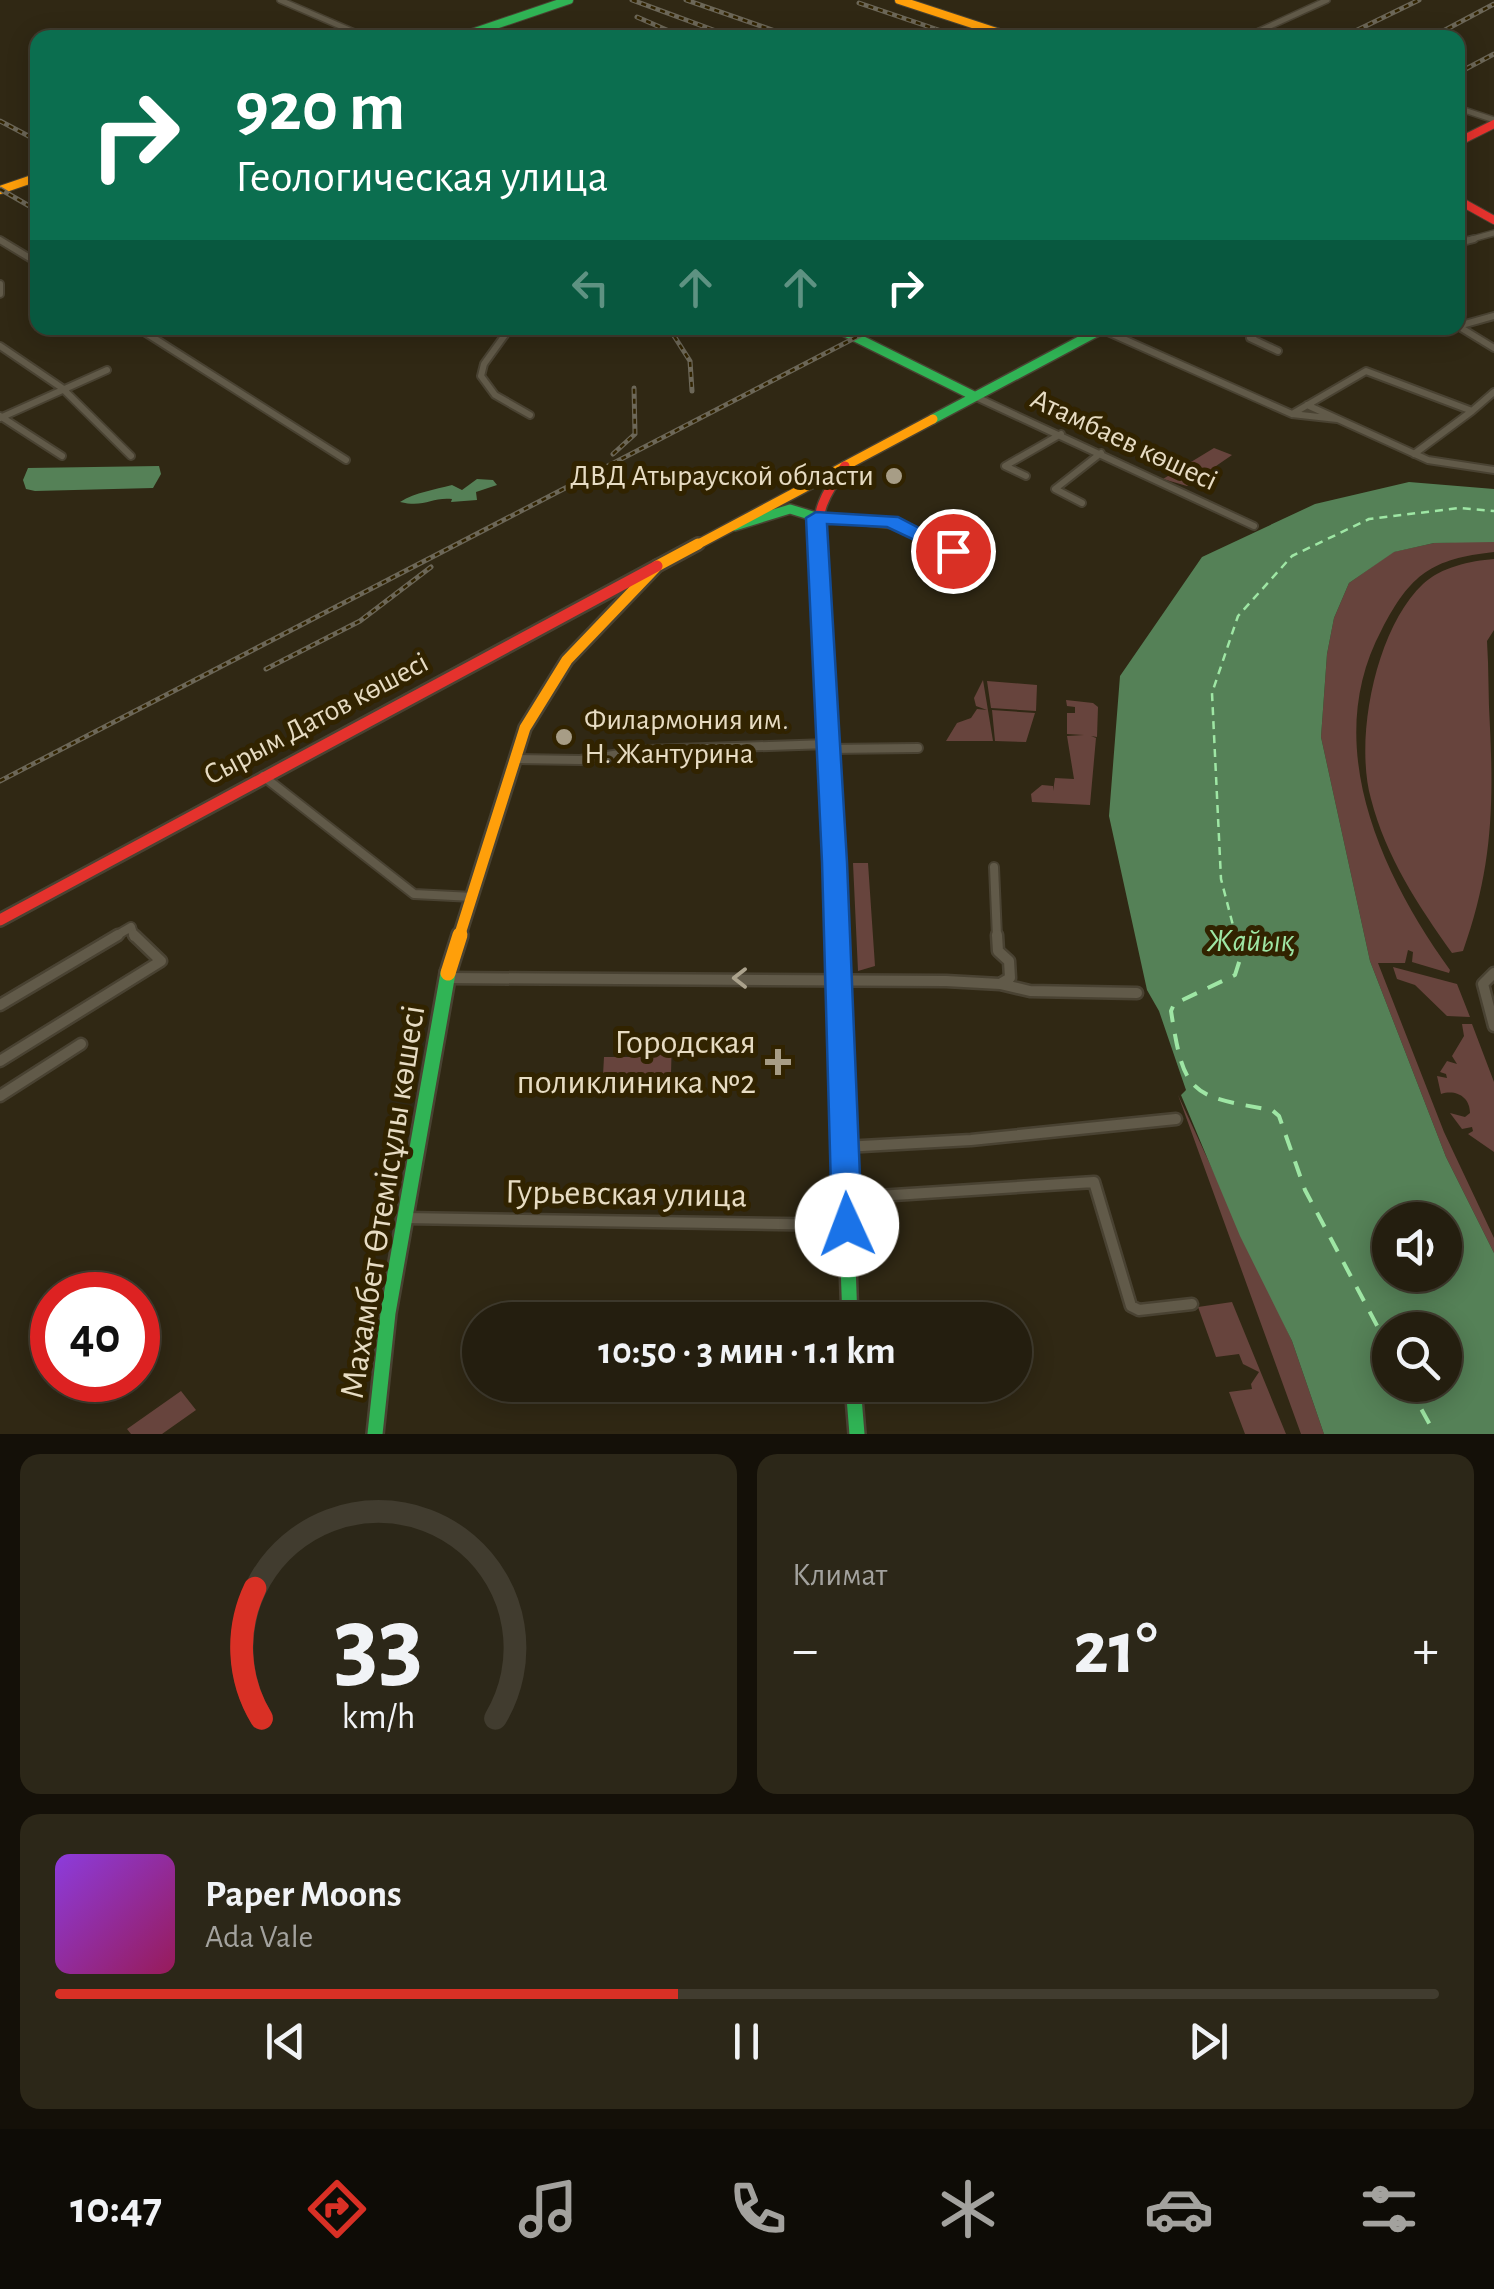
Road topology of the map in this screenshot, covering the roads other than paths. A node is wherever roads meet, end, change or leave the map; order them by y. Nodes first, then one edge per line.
1 (280, 0) edge
2 (569, 0) edge
3 (899, 0) edge
4 (1328, 0) edge
5 (349, 30) edge
6 (481, 30) edge
7 (990, 30) edge
8 (1262, 30) edge
9 (1465, 111) edge
10 (1494, 122) edge
11 (1465, 138) edge
12 (30, 179) edge
13 (0, 190) edge
14 (1465, 204) edge
15 (1494, 220) edge
16 (1494, 233) edge
17 (0, 240) edge
18 (1465, 242) edge
19 (30, 258) edge
20 (0, 284) edge
21 (0, 294) edge
22 (1494, 316) edge
23 (1465, 324) edge
24 (1465, 330) edge
25 (149, 335) edge
26 (505, 335) edge
27 (851, 335) edge
28 (1089, 335) edge
29 (1117, 335) edge
30 (1254, 335) edge
31 (0, 346) edge
32 (1494, 348) edge
33 (1278, 351) dead end
34 (107, 370) dead end
35 (63, 390) junction
36 (1494, 392) edge
37 (974, 396) junction
38 (1307, 405) junction
39 (1472, 411) junction
40 (1292, 414) junction
41 (530, 415) dead end
42 (0, 417) edge
43 (1337, 419) junction
44 (1061, 434) junction
45 (1102, 454) junction
46 (1414, 454) junction
47 (62, 456) dead end
48 (131, 456) dead end
49 (346, 460) dead end
50 (845, 466) junction
51 (1494, 470) edge
52 (1026, 476) dead end
53 (1082, 503) dead end
54 (762, 509) junction
55 (790, 509) junction
56 (816, 518) junction
57 (1254, 526) dead end
58 (719, 532) junction
59 (977, 564) dead end
60 (658, 566) junction
61 (828, 747) junction
62 (918, 748) dead end
63 (516, 759) junction
64 (263, 776) junction
65 (994, 867) dead end
66 (472, 897) junction
67 (0, 920) edge
68 (1494, 973) edge
69 (446, 978) junction
70 (837, 979) junction
71 (1000, 984) junction
72 (1137, 993) dead end
73 (0, 1005) edge
74 (1494, 1026) edge
75 (81, 1044) dead end
76 (0, 1061) edge
77 (0, 1096) edge
78 (1176, 1119) dead end
79 (844, 1147) junction
80 (847, 1198) junction
81 (404, 1218) junction
82 (847, 1225) junction
83 (849, 1302) edge
84 (1192, 1304) dead end
85 (854, 1402) edge
86 (375, 1434) edge
87 (856, 1434) edge

1 - 5 street
2 - 6 main road
3 - 7 main road
4 - 8 street
9 - 10 street
10 - 11 main road
12 - 13 main road
14 - 15 main road
16 - 18 street
17 - 19 street
20 - 21 street
22 - 23 street
24 - 32 street
25 - 49 street
26 - 41 street
27 - 37 main road
28 - 37 main road
29 - 40 street
30 - 33 street
31 - 35 street
34 - 35 street
35 - 42 street
35 - 48 street
36 - 39 street
37 - 44 street, Атамбаев көшесі
37 - 50 main road
38 - 39 street
38 - 40 street
38 - 43 street
39 - 46 street
40 - 43 street
42 - 47 street
43 - 46 street
44 - 45 street, Атамбаев көшесі
44 - 52 street
45 - 53 street
45 - 57 street, Атамбаев көшесі
46 - 51 street
50 - 54 main road
50 - 56 main road
54 - 55 main road
54 - 58 main road
55 - 56 main road
55 - 58 main road
56 - 59 street
56 - 61 main road
58 - 60 main road, Сырым Датов көшесі
60 - 63 main road, Махамбет Өтемісұлы көшесі
60 - 64 main road, Сырым Датов көшесі
61 - 62 street
61 - 63 street
61 - 70 main road
63 - 66 main road, Махамбет Өтемісұлы көшесі
64 - 66 street
64 - 67 main road, Сырым Датов көшесі
65 - 71 street
66 - 69 main road, Махамбет Өтемісұлы көшесі
68 - 74 street
70 -> 69 street
69 - 81 main road, Махамбет Өтемісұлы көшесі
70 - 71 street
70 - 79 main road
71 - 72 street
73 - 76 street
75 - 77 street
78 - 79 street
79 - 80 main road
80 - 82 main road
80 - 84 street
81 - 82 street, Гурьевская улица
81 - 86 main road, Махамбет Өтемісұлы көшесі
82 - 83 main road
85 - 87 main road

